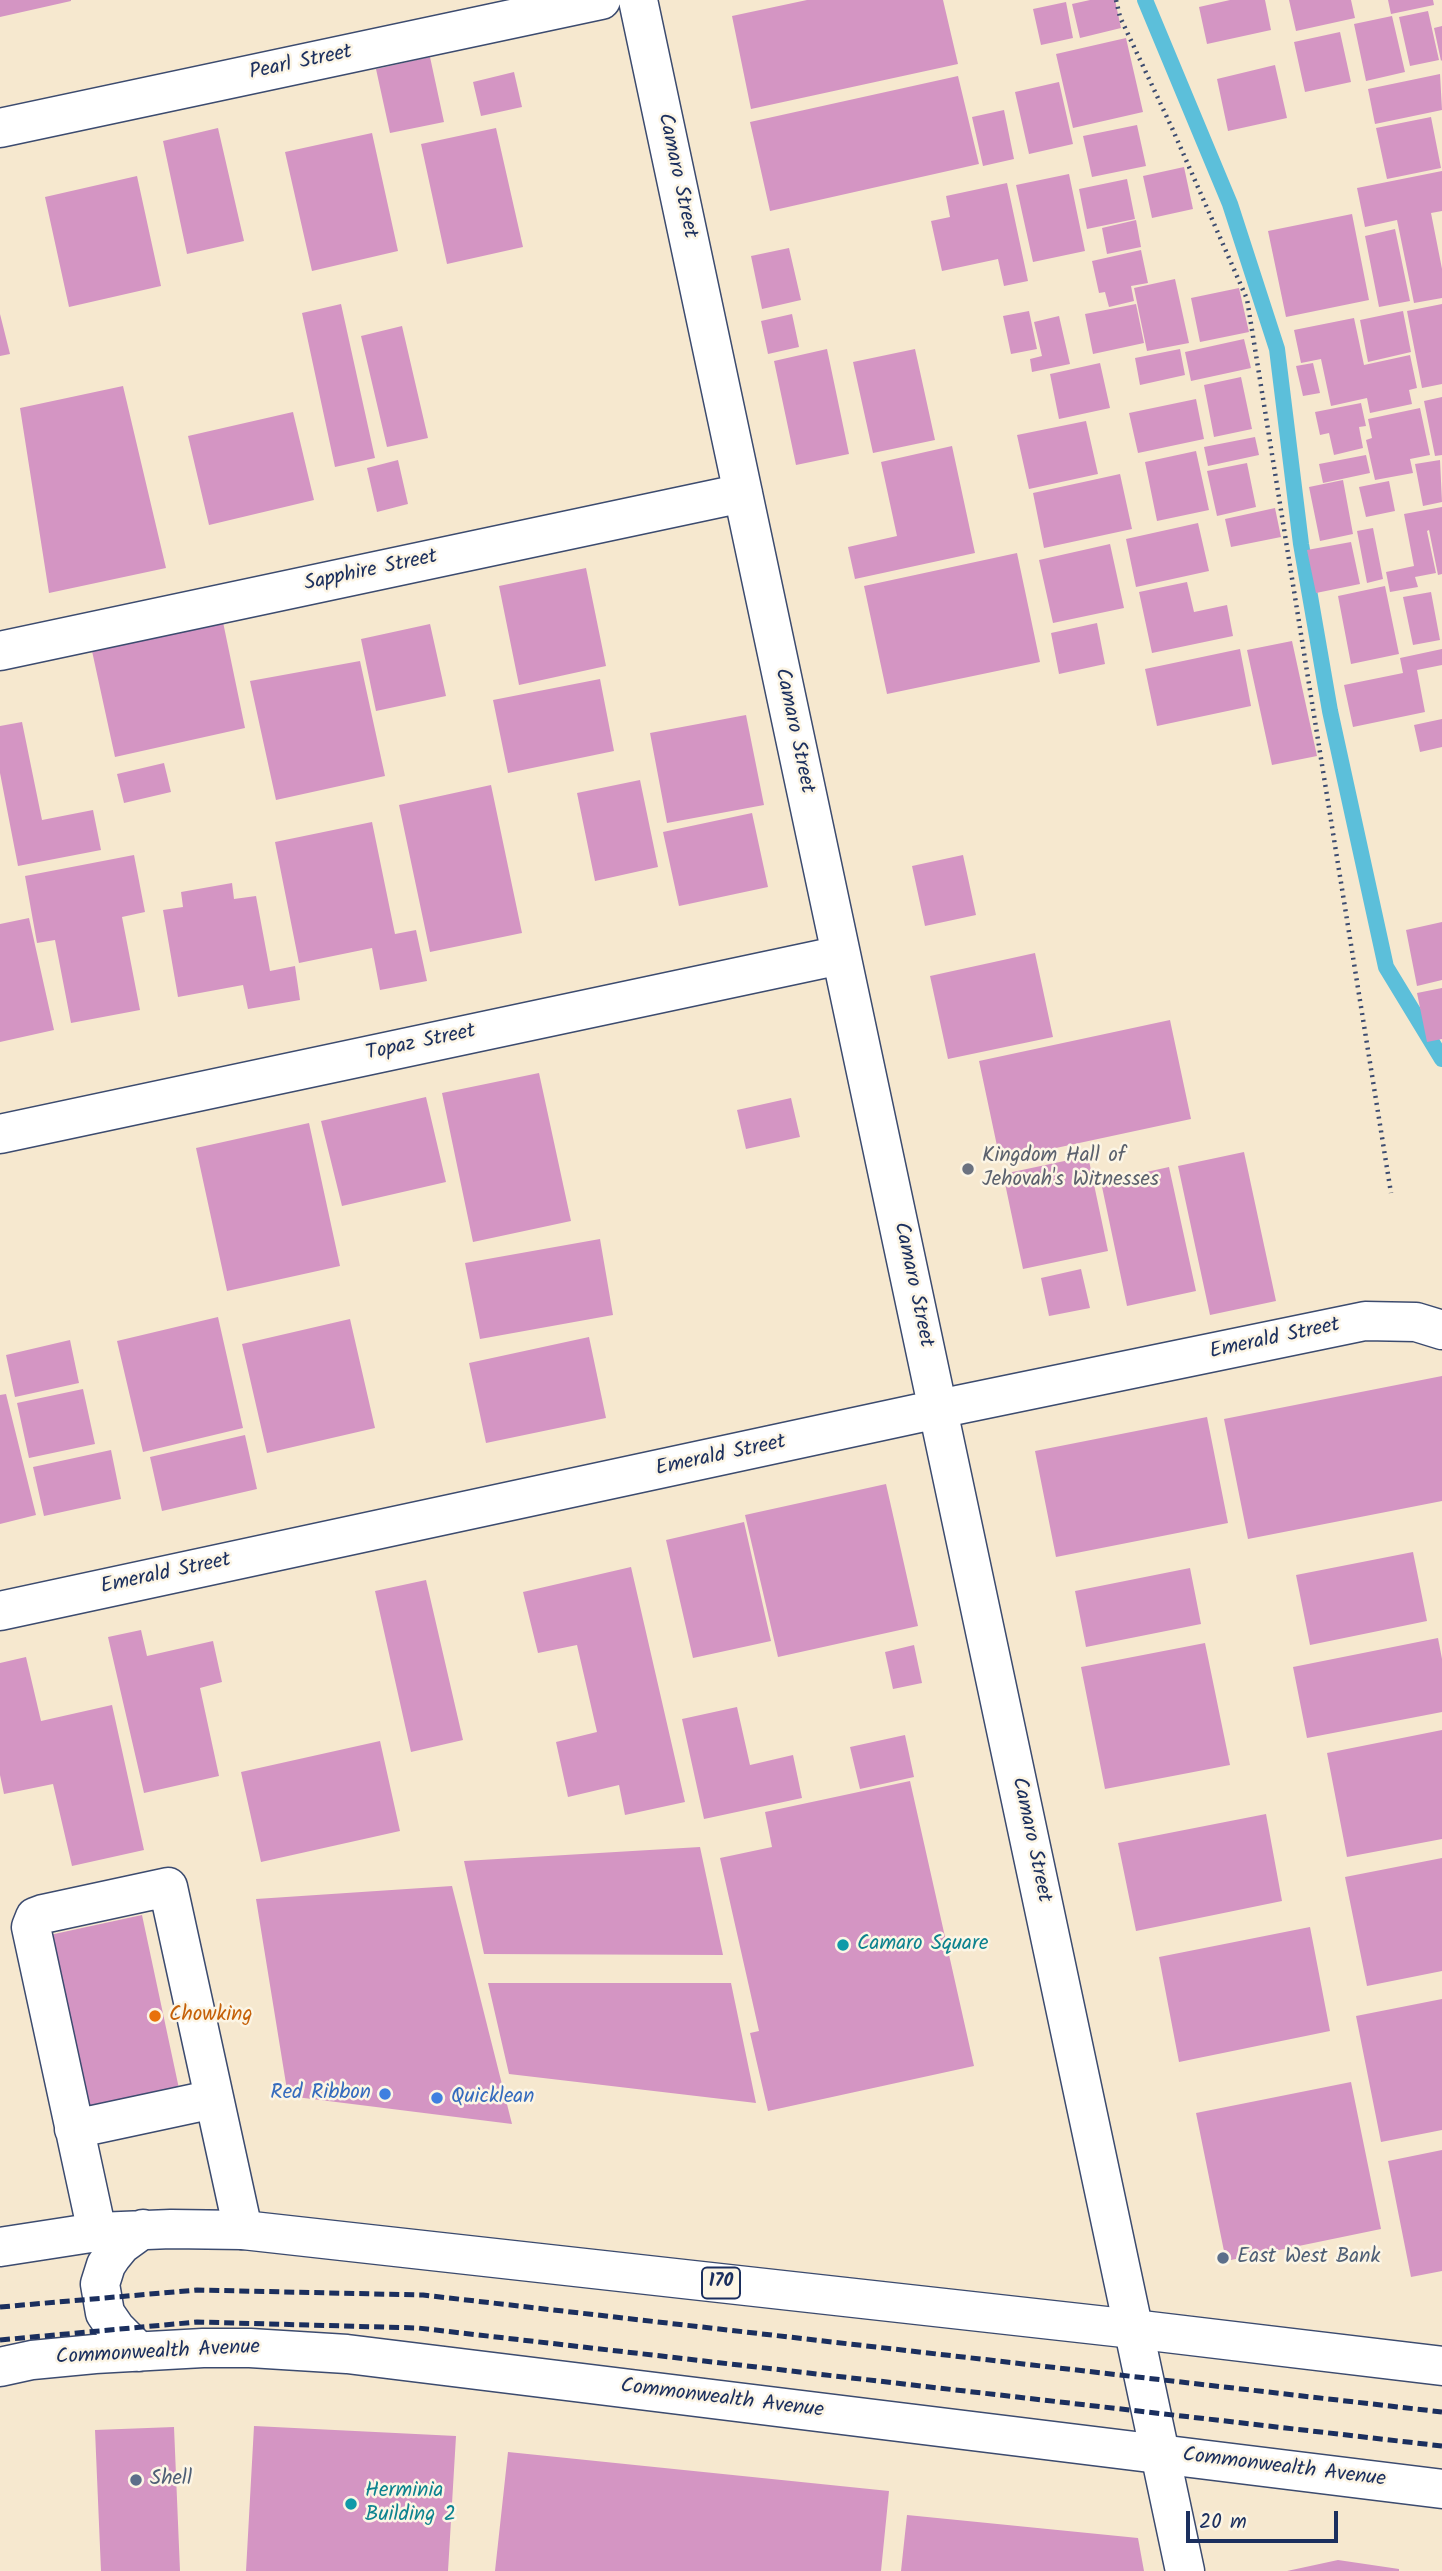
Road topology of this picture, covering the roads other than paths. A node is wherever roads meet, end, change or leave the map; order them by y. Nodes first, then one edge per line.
1 (601, 0) edge
2 (638, 0) edge
3 (0, 128) edge
4 (743, 493) junction
5 (0, 651) edge
6 (841, 955) junction
7 (0, 1134) edge
8 (1442, 1330) edge
9 (939, 1409) junction
10 (0, 1611) edge
11 (214, 2099) junction
12 (74, 2129) junction
13 (143, 2229) junction
14 (243, 2230) junction
15 (97, 2232) junction
16 (48, 2240) junction
17 (0, 2247) edge
18 (1133, 2329) junction
19 (139, 2352) junction
20 (52, 2358) junction
21 (0, 2367) edge
22 (1442, 2367) edge
23 (1161, 2454) junction
24 (1442, 2489) edge
25 (1185, 2571) edge

1 - 3 street, Pearl Street
2 - 4 street, Camaro Street
4 - 5 street, Sapphire Street
4 - 6 street, Camaro Street
6 - 7 street, Topaz Street
6 - 9 street, Camaro Street
8 - 9 street, Emerald Street
9 - 10 street, Emerald Street
9 - 18 street, Camaro Street
11 - 12 street
11 - 12 street
11 - 14 street
12 - 15 street
13 - 14 street, 170
13 - 15 street, 170
13 - 19 street
14 - 18 street, 170
15 - 16 street, 170
16 - 17 street, 170
16 - 20 street
18 - 22 street, 170
18 - 23 street, Camaro Street
19 - 20 street, Commonwealth Avenue
19 - 23 street, Commonwealth Avenue
20 - 21 street, Commonwealth Avenue
23 - 24 street, Commonwealth Avenue
23 - 25 street, Camaro Street

